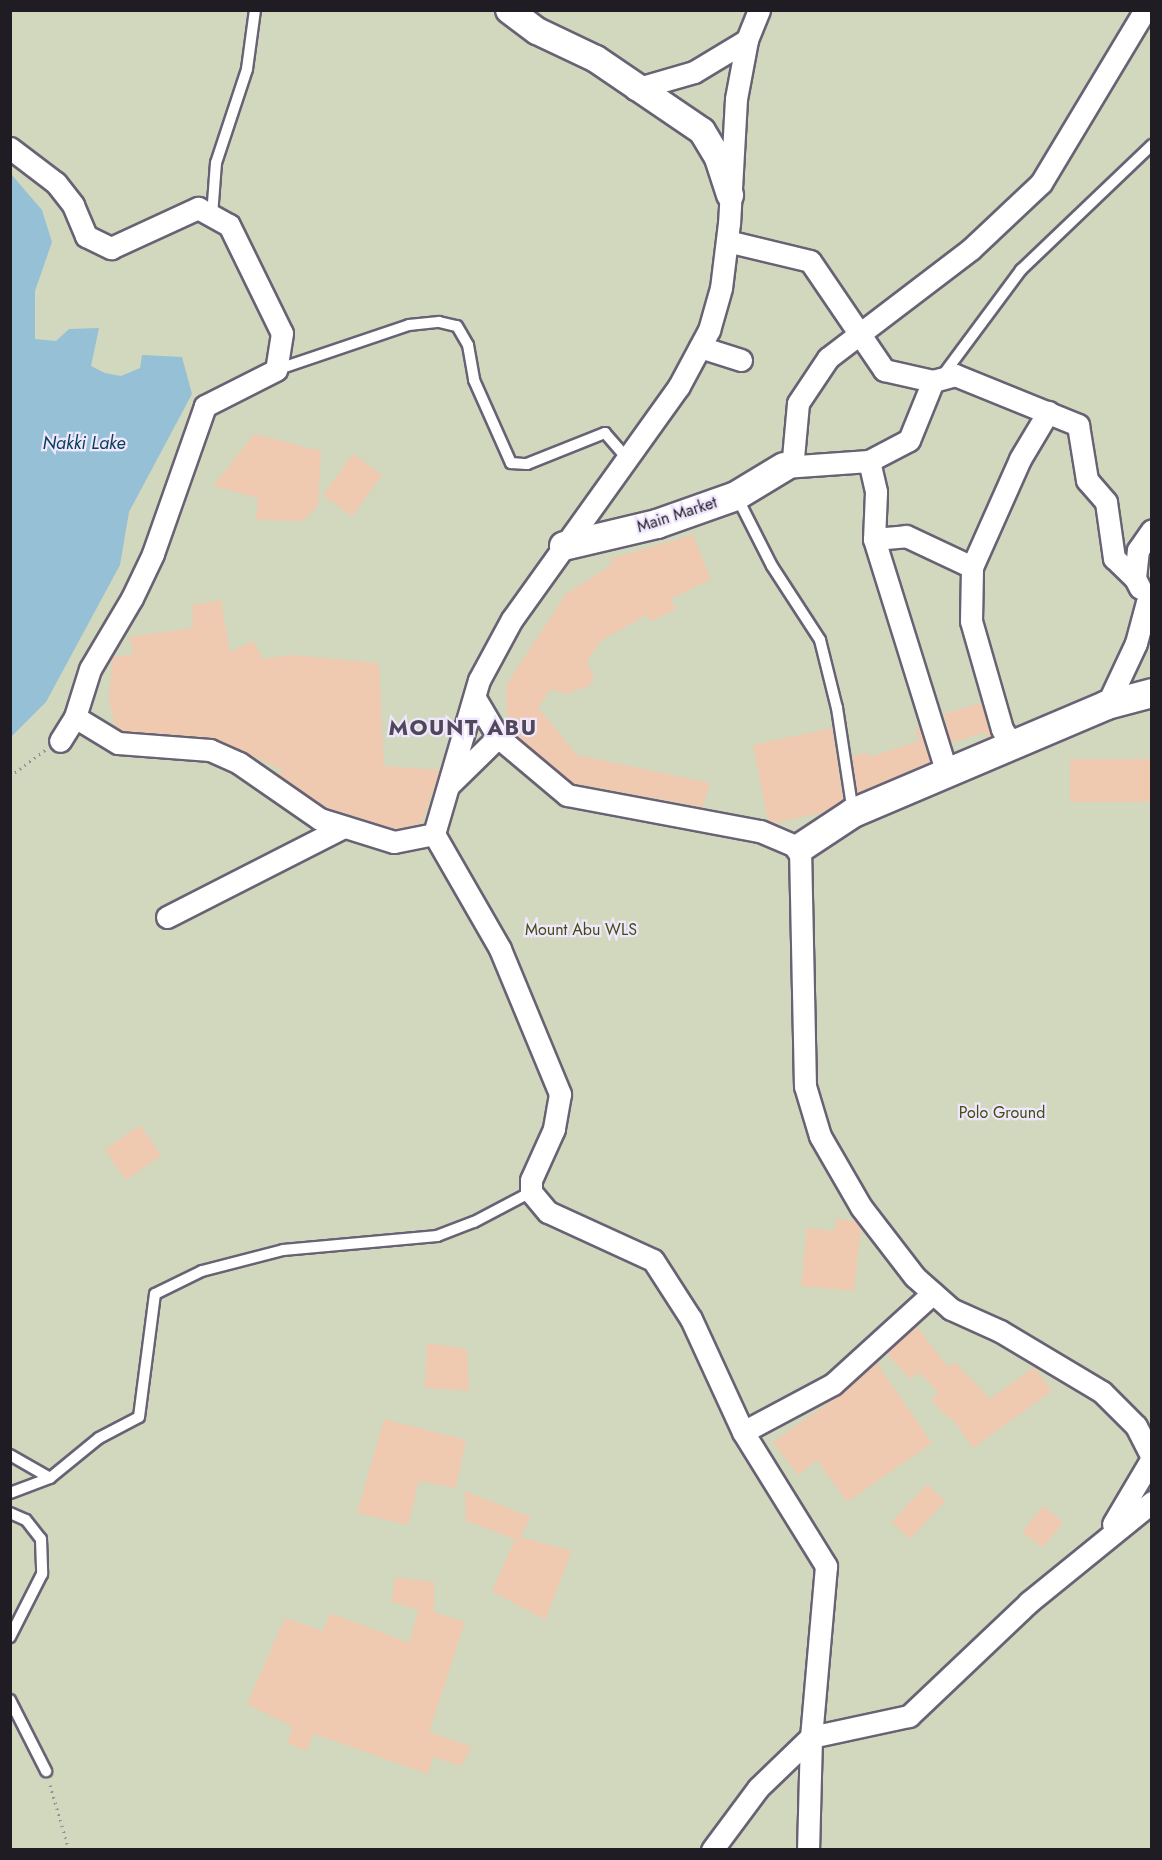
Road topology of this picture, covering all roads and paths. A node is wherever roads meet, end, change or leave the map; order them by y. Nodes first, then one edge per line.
1 (255, 10) edge
2 (509, 10) edge
3 (759, 10) edge
4 (1145, 10) edge
5 (747, 40) junction
6 (635, 89) junction
7 (1152, 145) edge
8 (10, 148) edge
9 (730, 195) junction
10 (212, 216) junction
11 (727, 241) junction
12 (859, 333) junction
13 (700, 347) junction
14 (741, 360) dead end
15 (276, 370) junction
16 (937, 380) junction
17 (1048, 412) junction
18 (625, 456) junction
19 (868, 461) junction
20 (784, 467) junction
21 (736, 496) junction
22 (1152, 530) edge
23 (874, 539) junction
24 (564, 546) junction
25 (972, 567) junction
26 (1136, 578) junction
27 (1149, 605) edge
28 (1152, 693) edge
29 (475, 698) junction
30 (1107, 705) junction
31 (75, 717) junction
32 (498, 737) junction
33 (60, 741) joint
34 (1014, 745) junction
35 (947, 773) junction
36 (10, 776) edge
37 (448, 787) junction
38 (853, 813) junction
39 (344, 827) junction
40 (434, 834) junction
41 (800, 848) junction
42 (166, 917) dead end
43 (531, 1192) junction
44 (933, 1293) junction
45 (1144, 1428) edge
46 (743, 1432) junction
47 (10, 1455) edge
48 (1152, 1458) edge
49 (50, 1478) junction
50 (10, 1493) edge
51 (1152, 1502) edge
52 (10, 1514) edge
53 (1100, 1541) junction
54 (10, 1637) edge
55 (10, 1700) edge
56 (811, 1737) junction
57 (46, 1771) joint
58 (69, 1850) edge
59 (712, 1850) edge
60 (808, 1850) edge

1 - 10 lane
2 - 6 street
3 - 5 street
4 - 12 street
5 - 6 street
5 - 9 street
6 - 9 street
7 - 16 lane
8 - 10 street
9 - 11 street
10 - 15 street
11 - 12 street
11 - 13 street
12 - 16 street
12 - 20 street
13 - 14 street
13 - 18 street
15 - 18 lane
15 - 31 street
16 - 17 street
16 - 19 street
17 - 25 street
17 - 26 street
18 - 24 street
19 - 20 street
19 - 23 street
20 - 21 main road, Main Market
21 - 24 main road, Main Market
21 - 38 lane
22 - 26 street
23 - 25 street
23 - 35 street
24 - 29 street
25 - 34 street
26 - 27 street
27 - 30 street
28 - 30 main road
29 - 32 street
29 - 37 street
30 - 34 main road
31 - 33 street
31 - 39 street
32 - 37 street
32 - 41 street
33 - 36 path
34 - 35 main road
35 - 38 main road
37 - 40 street
38 - 41 main road
39 - 40 street
39 - 42 street
40 - 43 street
41 - 44 street
43 - 46 street
43 - 49 lane
44 - 45 street
44 - 46 street
45 - 48 street
46 - 56 street
47 - 49 lane
48 - 53 street
49 - 50 lane
51 - 53 street
52 - 54 lane
53 - 56 street
55 - 57 lane
56 - 59 street
56 - 60 street
57 - 58 path

